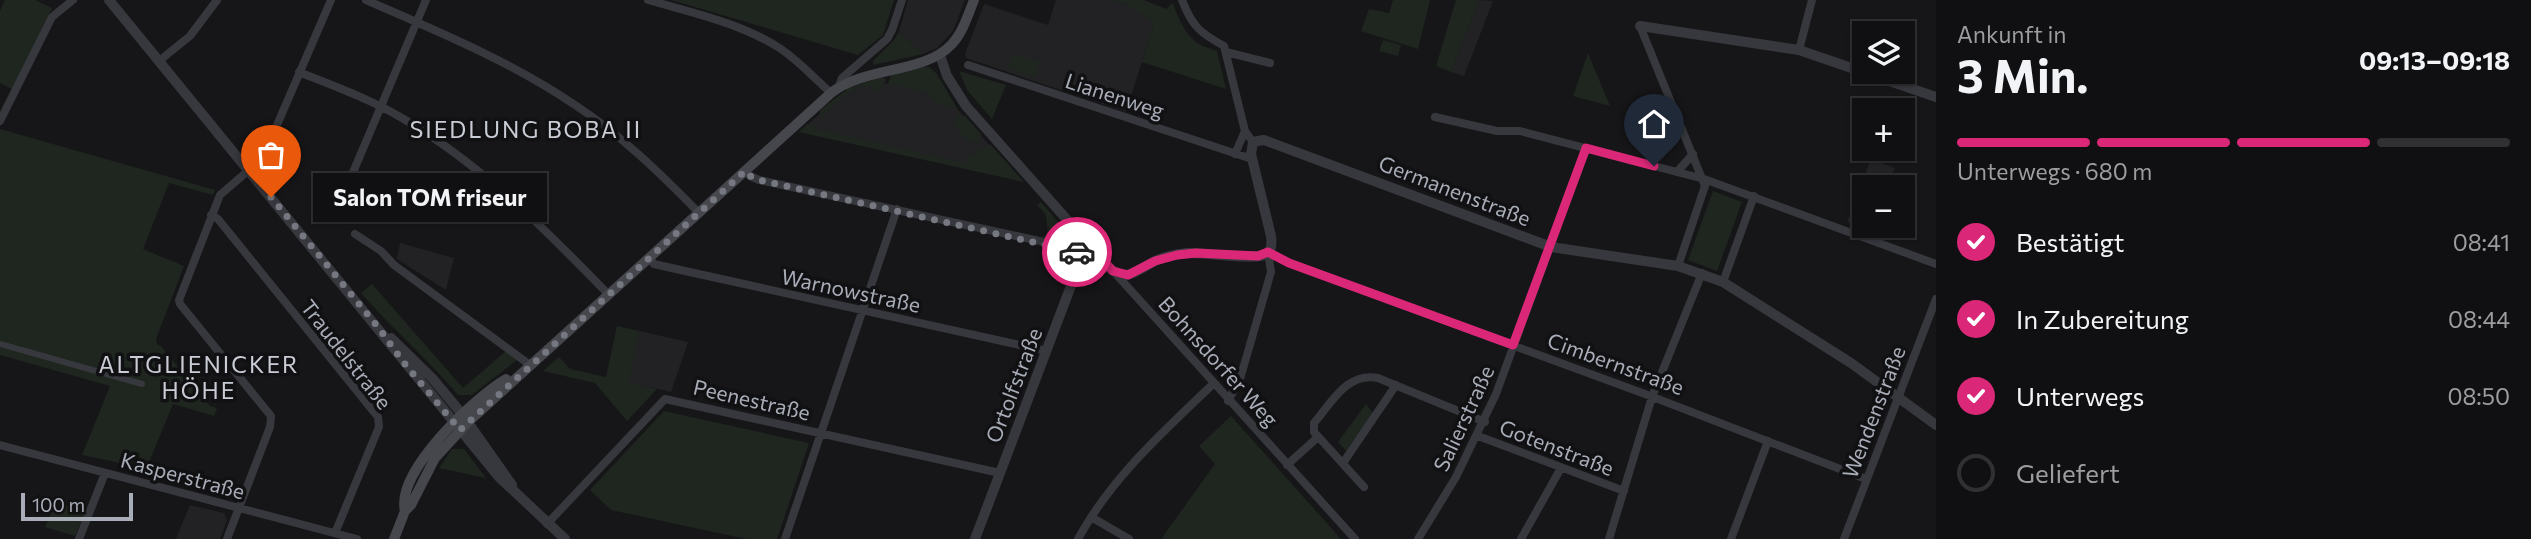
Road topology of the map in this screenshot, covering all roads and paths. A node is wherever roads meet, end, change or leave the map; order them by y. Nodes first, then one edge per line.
1 (73, 0) edge
2 (109, 0) edge
3 (217, 0) edge
4 (331, 0) edge
5 (366, 0) edge
6 (426, 0) edge
7 (648, 0) edge
8 (902, 0) edge
9 (974, 0) edge
10 (1182, 0) edge
11 (1812, 0) edge
12 (416, 23) junction
13 (1640, 26) joint
14 (1799, 50) junction
15 (1226, 52) junction
16 (940, 55) junction
17 (864, 58) junction
18 (159, 61) junction
19 (1270, 63) dead end
20 (968, 65) dead end
21 (299, 72) junction
22 (869, 74) junction
23 (835, 89) junction
24 (1936, 97) edge
25 (380, 107) junction
26 (1435, 117) dead end
27 (0, 121) edge
28 (1245, 131) junction
29 (1253, 142) junction
30 (1586, 148) junction
31 (1235, 154) junction
32 (1693, 154) junction
33 (1252, 159) junction
34 (745, 171) junction
35 (250, 172) junction
36 (1677, 172) junction
37 (1704, 179) junction
38 (1754, 197) junction
39 (340, 203) dead end
40 (897, 209) junction
41 (699, 213) junction
42 (211, 215) junction
43 (355, 234) dead end
44 (1551, 247) junction
45 (1089, 252) junction
46 (1268, 252) junction
47 (650, 259) junction
48 (1936, 264) edge
49 (1678, 266) junction
50 (1113, 271) junction
51 (1702, 273) junction
52 (1723, 282) junction
53 (609, 295) junction
54 (1936, 299) edge
55 (862, 310) junction
56 (0, 344) edge
57 (1513, 345) junction
58 (1046, 351) junction
59 (528, 366) junction
60 (1213, 383) junction
61 (142, 384) dead end
62 (1396, 385) junction
63 (1652, 397) junction
64 (1898, 397) junction
65 (1228, 401) junction
66 (461, 422) junction
67 (1485, 422) junction
68 (1936, 425) edge
69 (820, 433) junction
70 (1478, 436) junction
71 (1318, 437) junction
72 (1768, 441) junction
73 (0, 445) edge
74 (1343, 463) junction
75 (1287, 465) junction
76 (1561, 468) junction
77 (105, 473) junction
78 (1000, 473) junction
79 (1866, 479) junction
80 (1364, 487) dead end
81 (1624, 491) junction
82 (239, 508) junction
83 (1091, 517) junction
84 (547, 524) junction
85 (335, 533) junction
86 (79, 539) edge
87 (227, 539) edge
88 (358, 539) edge
89 (394, 539) edge
90 (565, 539) edge
91 (785, 539) edge
92 (975, 539) edge
93 (1078, 539) edge
94 (1129, 539) edge
95 (1355, 539) edge
96 (1418, 539) edge
97 (1521, 539) edge
98 (1609, 539) edge
99 (1731, 539) edge
100 (1844, 539) edge

1 - 27 street
2 - 18 street
3 - 18 street
4 - 21 street
5 - 12 street
6 - 12 street
7 - 23 street
8 - 17 street
9 - 16 main road
10 - 15 street
11 - 14 street
12 - 25 street
12 - 41 street
13 - 14 street
13 - 32 street
14 - 24 street
15 - 19 street
15 - 28 street
16 - 22 main road
16 - 45 street, Bohnsdorfer Weg
17 - 22 street
17 - 23 street
18 - 35 street
20 - 31 street, Lianenweg
21 - 25 street
21 - 35 street
22 - 23 main road
23 - 34 main road
25 - 39 street
25 - 53 street
26 - 30 street
28 - 29 street
28 - 31 street
29 - 33 street
29 - 44 street, Germanenstraße
30 - 36 street
30 - 44 street, Salierstraße
31 - 33 street, Lianenweg
32 - 36 street
32 - 37 street
33 - 46 street
34 - 40 street
34 - 41 main road
35 - 42 street
35 - 66 street
36 - 37 street
37 - 38 street
37 - 49 street
38 - 48 street
38 - 52 street
40 - 45 street
40 - 55 street
41 - 47 main road
42 - 82 street
42 - 85 street, Traudelstraße
43 - 59 street
44 - 49 street, Germanenstraße
44 - 57 street, Salierstraße
45 - 50 street, Bohnsdorfer Weg
45 - 58 street, Ortolfstraße
46 - 50 street, Cimbernstraße
46 - 57 street, Cimbernstraße
46 - 65 street
47 - 53 main road
47 - 55 street, Warnowstraße
49 - 51 street, Germanenstraße
50 - 60 street, Bohnsdorfer Weg
51 - 52 street, Germanenstraße
51 - 63 street
52 - 64 street, Germanenstraße
53 - 59 main road
54 - 64 street, Wendenstraße
55 - 58 street, Warnowstraße
55 - 69 street
56 - 61 street
57 - 63 street, Cimbernstraße
57 - 67 street, Salierstraße
58 - 78 street, Ortolfstraße
59 - 66 main road
60 - 65 street, Bohnsdorfer Weg
60 - 83 street
62 - 67 street, Bohnsdorfer Weg
62 - 71 street, Bohnsdorfer Weg
62 - 74 street
63 - 72 street, Cimbernstraße
63 - 81 street
64 - 68 street, Germanenstraße
64 - 79 street, Wendenstraße
65 - 75 street, Bohnsdorfer Weg
66 - 84 street
66 - 89 main road
67 - 70 street, Salierstraße
69 - 78 street, Peenestraße
69 - 84 street, Peenestraße
69 - 91 street
70 - 76 street, Gotenstraße
70 - 96 street, Salierstraße
71 - 74 street
71 - 75 street
72 - 79 street, Cimbernstraße
72 - 99 street
73 - 77 street, Kasperstraße
74 - 80 street
75 - 95 street, Bohnsdorfer Weg
76 - 81 street, Gotenstraße
76 - 97 street
77 - 82 street, Kasperstraße
77 - 86 street
78 - 92 street, Ortolfstraße
79 - 100 street, Wendenstraße
81 - 98 street
82 - 85 street, Kasperstraße
82 - 87 street
83 - 93 street
83 - 94 street
84 - 90 street
85 - 88 street, Kasperstraße

